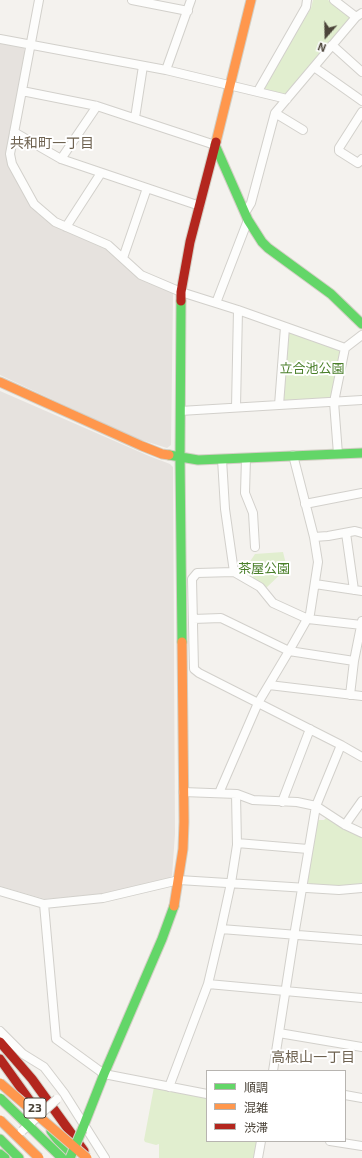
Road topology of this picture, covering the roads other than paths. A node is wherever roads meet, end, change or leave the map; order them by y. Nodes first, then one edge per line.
1 (39, 0) edge
2 (132, 0) edge
3 (191, 0) edge
4 (251, 0) edge
5 (307, 0) edge
6 (334, 0) edge
7 (188, 11) junction
8 (360, 15) edge
9 (0, 39) edge
10 (31, 45) junction
11 (332, 45) junction
12 (143, 66) junction
13 (314, 67) junction
14 (166, 70) junction
15 (362, 72) edge
16 (231, 84) junction
17 (22, 91) junction
18 (258, 91) junction
19 (287, 99) junction
20 (362, 101) edge
21 (97, 106) junction
22 (362, 112) edge
23 (275, 113) junction
24 (135, 118) junction
25 (302, 130) dead end
26 (14, 132) junction
27 (216, 145) junction
28 (61, 159) junction
29 (362, 160) edge
30 (100, 173) junction
31 (147, 188) junction
32 (200, 206) junction
33 (246, 216) junction
34 (66, 227) junction
35 (123, 258) junction
36 (182, 292) junction
37 (216, 303) junction
38 (238, 310) junction
39 (362, 324) edge
40 (286, 327) junction
41 (362, 335) edge
42 (345, 348) junction
43 (0, 382) edge
44 (362, 400) edge
45 (334, 402) junction
46 (279, 405) junction
47 (236, 407) junction
48 (180, 410) junction
49 (362, 453) edge
50 (338, 454) junction
51 (293, 455) junction
52 (180, 457) junction
53 (246, 458) junction
54 (222, 459) junction
55 (362, 493) edge
56 (305, 504) junction
57 (346, 532) junction
58 (362, 533) edge
59 (314, 537) junction
60 (255, 547) dead end
61 (234, 572) junction
62 (316, 584) junction
63 (358, 591) edge
64 (193, 619) junction
65 (308, 619) junction
66 (362, 624) edge
67 (289, 652) junction
68 (354, 661) junction
69 (269, 685) junction
70 (350, 695) junction
71 (362, 696) edge
72 (258, 703) junction
73 (310, 729) junction
74 (341, 745) junction
75 (362, 757) edge
76 (183, 792) junction
77 (219, 793) junction
78 (236, 794) junction
79 (362, 801) edge
80 (282, 802) junction
81 (316, 806) junction
82 (346, 825) junction
83 (362, 833) edge
84 (237, 843) junction
85 (308, 849) junction
86 (180, 880) junction
87 (232, 883) junction
88 (302, 888) junction
89 (362, 888) edge
90 (0, 891) edge
91 (44, 904) junction
92 (222, 929) junction
93 (294, 936) junction
94 (362, 940) edge
95 (208, 984) junction
96 (286, 991) junction
97 (362, 998) edge
98 (0, 1031) edge
99 (279, 1033) junction
100 (0, 1042) edge
101 (362, 1047) edge
102 (0, 1059) edge
103 (273, 1070) edge
104 (104, 1074) junction
105 (0, 1082) edge
106 (170, 1087) junction
107 (64, 1093) junction
108 (206, 1094) edge
109 (346, 1095) edge
110 (0, 1098) edge
111 (362, 1098) edge
112 (0, 1120) edge
113 (0, 1124) edge
114 (83, 1127) junction
115 (0, 1139) edge
116 (14, 1139) junction
117 (261, 1142) edge
118 (336, 1142) edge
119 (362, 1146) edge
120 (0, 1154) edge
121 (5, 1158) edge
122 (19, 1158) edge
123 (32, 1158) edge
124 (39, 1158) edge
125 (56, 1158) edge
126 (62, 1158) edge
127 (70, 1158) edge
128 (88, 1158) edge
129 (105, 1158) edge
130 (258, 1158) edge

1 - 10 street
2 - 7 street
3 - 7 street
4 - 16 main road
5 - 18 street
6 - 8 street
7 - 14 street
8 - 11 street
9 - 10 street
10 - 12 street
10 - 17 street
11 - 13 street
11 - 15 street
12 - 14 street
12 - 24 street
13 - 19 street
13 - 20 street
14 - 16 street
16 - 18 street
16 - 27 main road
17 - 21 street
17 - 26 street
18 - 19 street
19 - 23 street
21 - 24 street
21 - 28 street
22 - 29 street
23 - 25 street
23 - 33 street
24 - 27 street
26 - 28 street
26 - 34 street
27 - 32 main road
27 - 33 main road
28 - 30 street
30 - 31 street
30 - 34 street
31 - 32 street
31 - 35 street
32 - 36 main road
33 - 37 street
33 - 39 main road
34 - 35 street
35 - 36 street
36 - 37 street
36 - 48 main road
37 - 38 street
38 - 40 street
38 - 47 street
40 - 42 street
40 - 46 street
41 - 42 street
42 - 45 street
43 - 52 main road
44 - 45 street
45 - 46 street
45 - 50 street
46 - 47 street
47 - 48 street
48 - 52 main road
49 - 50 main road
50 - 51 main road
51 - 53 main road
51 - 56 street
52 - 54 main road
52 - 76 main road
53 - 54 main road
53 - 60 street
54 - 61 street
55 - 56 street
56 - 59 street
57 - 58 street
57 - 59 street
57 - 63 street
59 - 62 street
61 - 64 street
61 - 65 street
62 - 63 street
62 - 65 street
64 - 67 street
64 - 72 street
65 - 66 street
65 - 67 street
66 - 68 street
67 - 68 street
67 - 69 street
68 - 70 street
69 - 70 street
69 - 72 street
70 - 71 street
72 - 73 street
72 - 77 street
73 - 74 street
73 - 80 street
74 - 75 street
74 - 81 street
76 - 77 street
76 - 86 main road
77 - 78 street
78 - 80 street
78 - 84 street
79 - 82 street
80 - 81 street
81 - 82 street
81 - 85 street
82 - 83 street
84 - 85 street
84 - 87 street
85 - 88 street
86 - 87 street
86 - 91 street
86 - 104 main road
87 - 88 street
87 - 92 street
88 - 89 street
88 - 93 street
90 - 91 street
91 - 104 street
92 - 93 street
92 - 95 street
93 - 94 street
93 - 96 street
95 - 96 street
95 - 106 street
96 - 97 street
96 - 99 street
98 - 107 street
99 - 101 street
99 - 103 street
100 - 128 main road
102 - 127 main road, 23
104 - 106 street
104 - 114 main road
105 - 125 main road, 23
105 - 128 main road, bridge
106 - 108 street
107 - 114 street
107 - 116 street, bridge
109 - 111 street
110 - 126 main road, bridge
112 - 124 main road, bridge
113 - 116 street
114 - 127 main road, bridge
114 - 129 street
115 - 122 main road
116 - 123 street
117 - 130 street
118 - 119 street
120 - 121 main road

